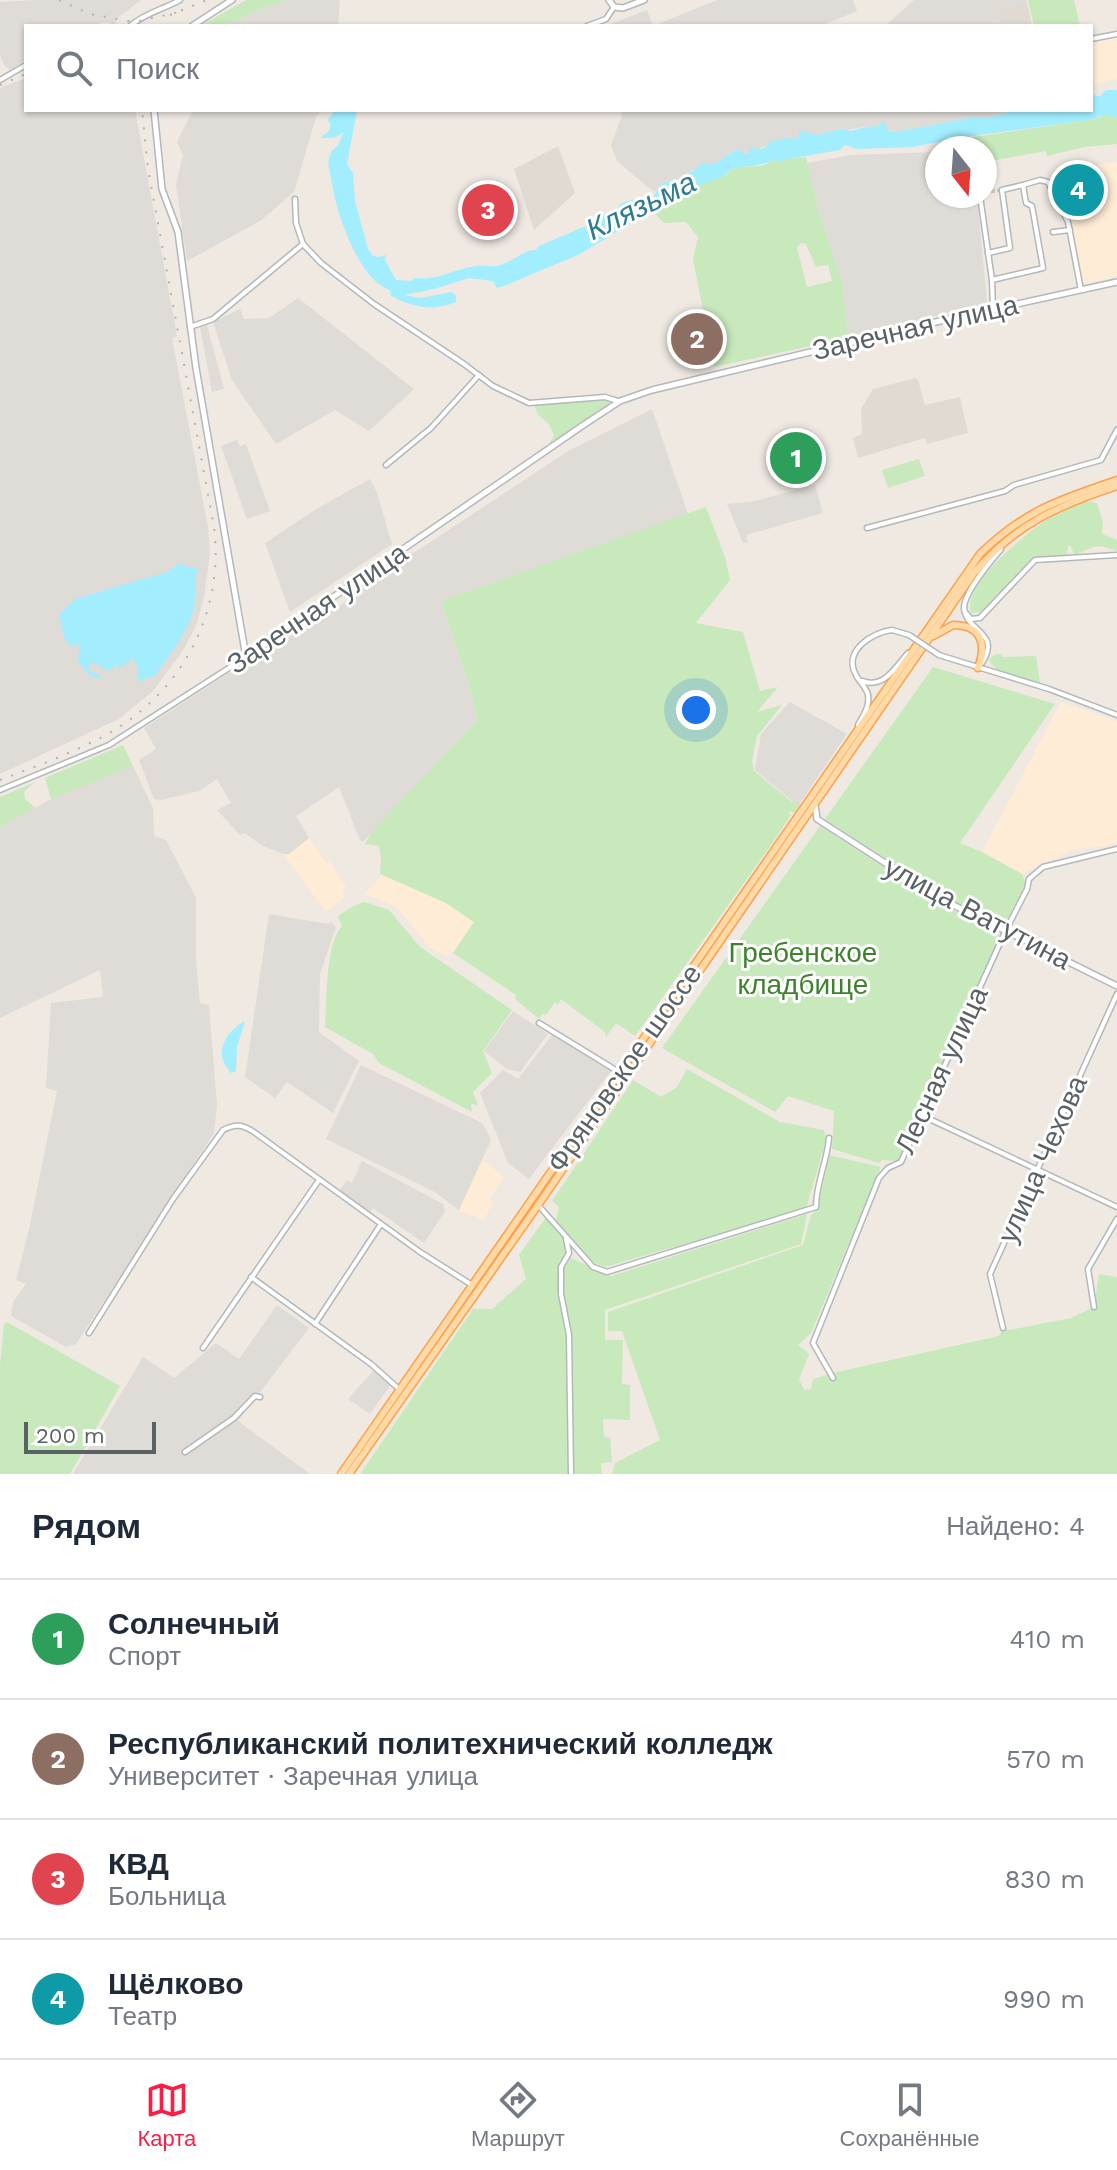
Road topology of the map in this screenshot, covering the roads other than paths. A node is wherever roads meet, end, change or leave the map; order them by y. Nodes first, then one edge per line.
1 (180, 0) edge
2 (232, 0) edge
3 (609, 0) edge
4 (644, 0) edge
5 (614, 7) junction
6 (133, 24) edge
7 (195, 24) edge
8 (592, 24) edge
9 (1117, 34) edge
10 (1093, 39) edge
11 (24, 66) edge
12 (0, 80) edge
13 (154, 112) edge
14 (1023, 185) junction
15 (295, 199) dead end
16 (982, 208) edge
17 (1070, 230) junction
18 (1053, 232) dead end
19 (303, 244) junction
20 (988, 253) junction
21 (992, 280) junction
22 (1117, 282) edge
23 (1081, 290) junction
24 (993, 309) junction
25 (190, 327) junction
26 (479, 375) junction
27 (620, 401) junction
28 (1117, 430) edge
29 (386, 465) dead end
30 (1117, 480) edge
31 (1117, 486) edge
32 (1024, 527) junction
33 (867, 528) dead end
34 (1117, 555) edge
35 (965, 612) junction
36 (987, 612) junction
37 (981, 631) junction
38 (917, 648) junction
39 (246, 657) junction
40 (978, 668) junction
41 (857, 677) junction
42 (1117, 715) edge
43 (855, 731) junction
44 (0, 790) edge
45 (815, 801) junction
46 (804, 819) junction
47 (817, 819) junction
48 (1117, 849) edge
49 (1005, 932) junction
50 (1117, 986) edge
51 (1117, 994) edge
52 (539, 1023) dead end
53 (620, 1073) junction
54 (921, 1115) junction
55 (829, 1138) dead end
56 (1038, 1170) junction
57 (319, 1180) junction
58 (538, 1205) junction
59 (1117, 1207) edge
60 (1117, 1219) edge
61 (381, 1224) junction
62 (566, 1238) junction
63 (251, 1277) junction
64 (472, 1285) junction
65 (1094, 1307) dead end
66 (315, 1324) junction
67 (1003, 1328) dead end
68 (89, 1333) dead end
69 (203, 1348) dead end
70 (833, 1378) dead end
71 (400, 1389) junction
72 (260, 1397) dead end
73 (185, 1452) dead end
74 (341, 1474) edge
75 (349, 1474) edge
76 (571, 1474) edge

1 - 6 street
2 - 7 street
3 - 5 street
4 - 5 street
5 - 8 street
9 - 10 street
11 - 12 street
13 - 25 street
14 - 17 street
14 - 20 street
14 - 21 street
15 - 19 street
16 - 20 street
17 - 18 street
17 - 23 street
19 - 25 street
19 - 26 street, Заречная улица
20 - 21 street
21 - 24 street
22 - 23 street, Заречная улица
23 - 24 street, Заречная улица
24 - 27 street, Заречная улица
25 - 39 street
26 - 27 street, Заречная улица
26 - 29 street
27 - 39 street, Заречная улица
28 - 33 street
30 - 38 main road, Фряновское шоссе
31 - 32 main road, Фряновское шоссе
32 - 35 street
32 - 38 main road, Фряновское шоссе
34 - 36 street
35 - 36 street
35 - 37 street
36 - 37 street
37 - 40 street
38 - 40 main road
38 - 41 street
38 - 43 main road, Фряновское шоссе
38 - 45 main road, Фряновское шоссе
39 - 44 street, Заречная улица
40 - 41 street, bridge
40 - 42 street
41 - 43 street
43 - 53 main road, Фряновское шоссе
45 - 46 main road, Фряновское шоссе
45 - 47 street
46 - 47 street
46 - 58 main road, Фряновское шоссе
47 - 49 street, улица Ватутина
48 - 49 street, Лесная улица
49 - 50 street, улица Ватутина
49 - 54 street, Лесная улица
51 - 56 street, улица Чехова
52 - 53 street
53 - 64 main road, Фряновское шоссе
54 - 56 street
54 - 70 street, Лесная улица
55 - 62 street
56 - 59 street
56 - 67 street, улица Чехова
57 - 61 street
57 - 63 street
57 - 68 street
58 - 62 street
58 - 75 main road, Фряновское шоссе
60 - 65 street
61 - 64 street
61 - 66 street
62 - 76 street
63 - 66 street
63 - 69 street
64 - 71 main road, Фряновское шоссе
66 - 71 street
71 - 74 main road, Фряновское шоссе
72 - 73 street

